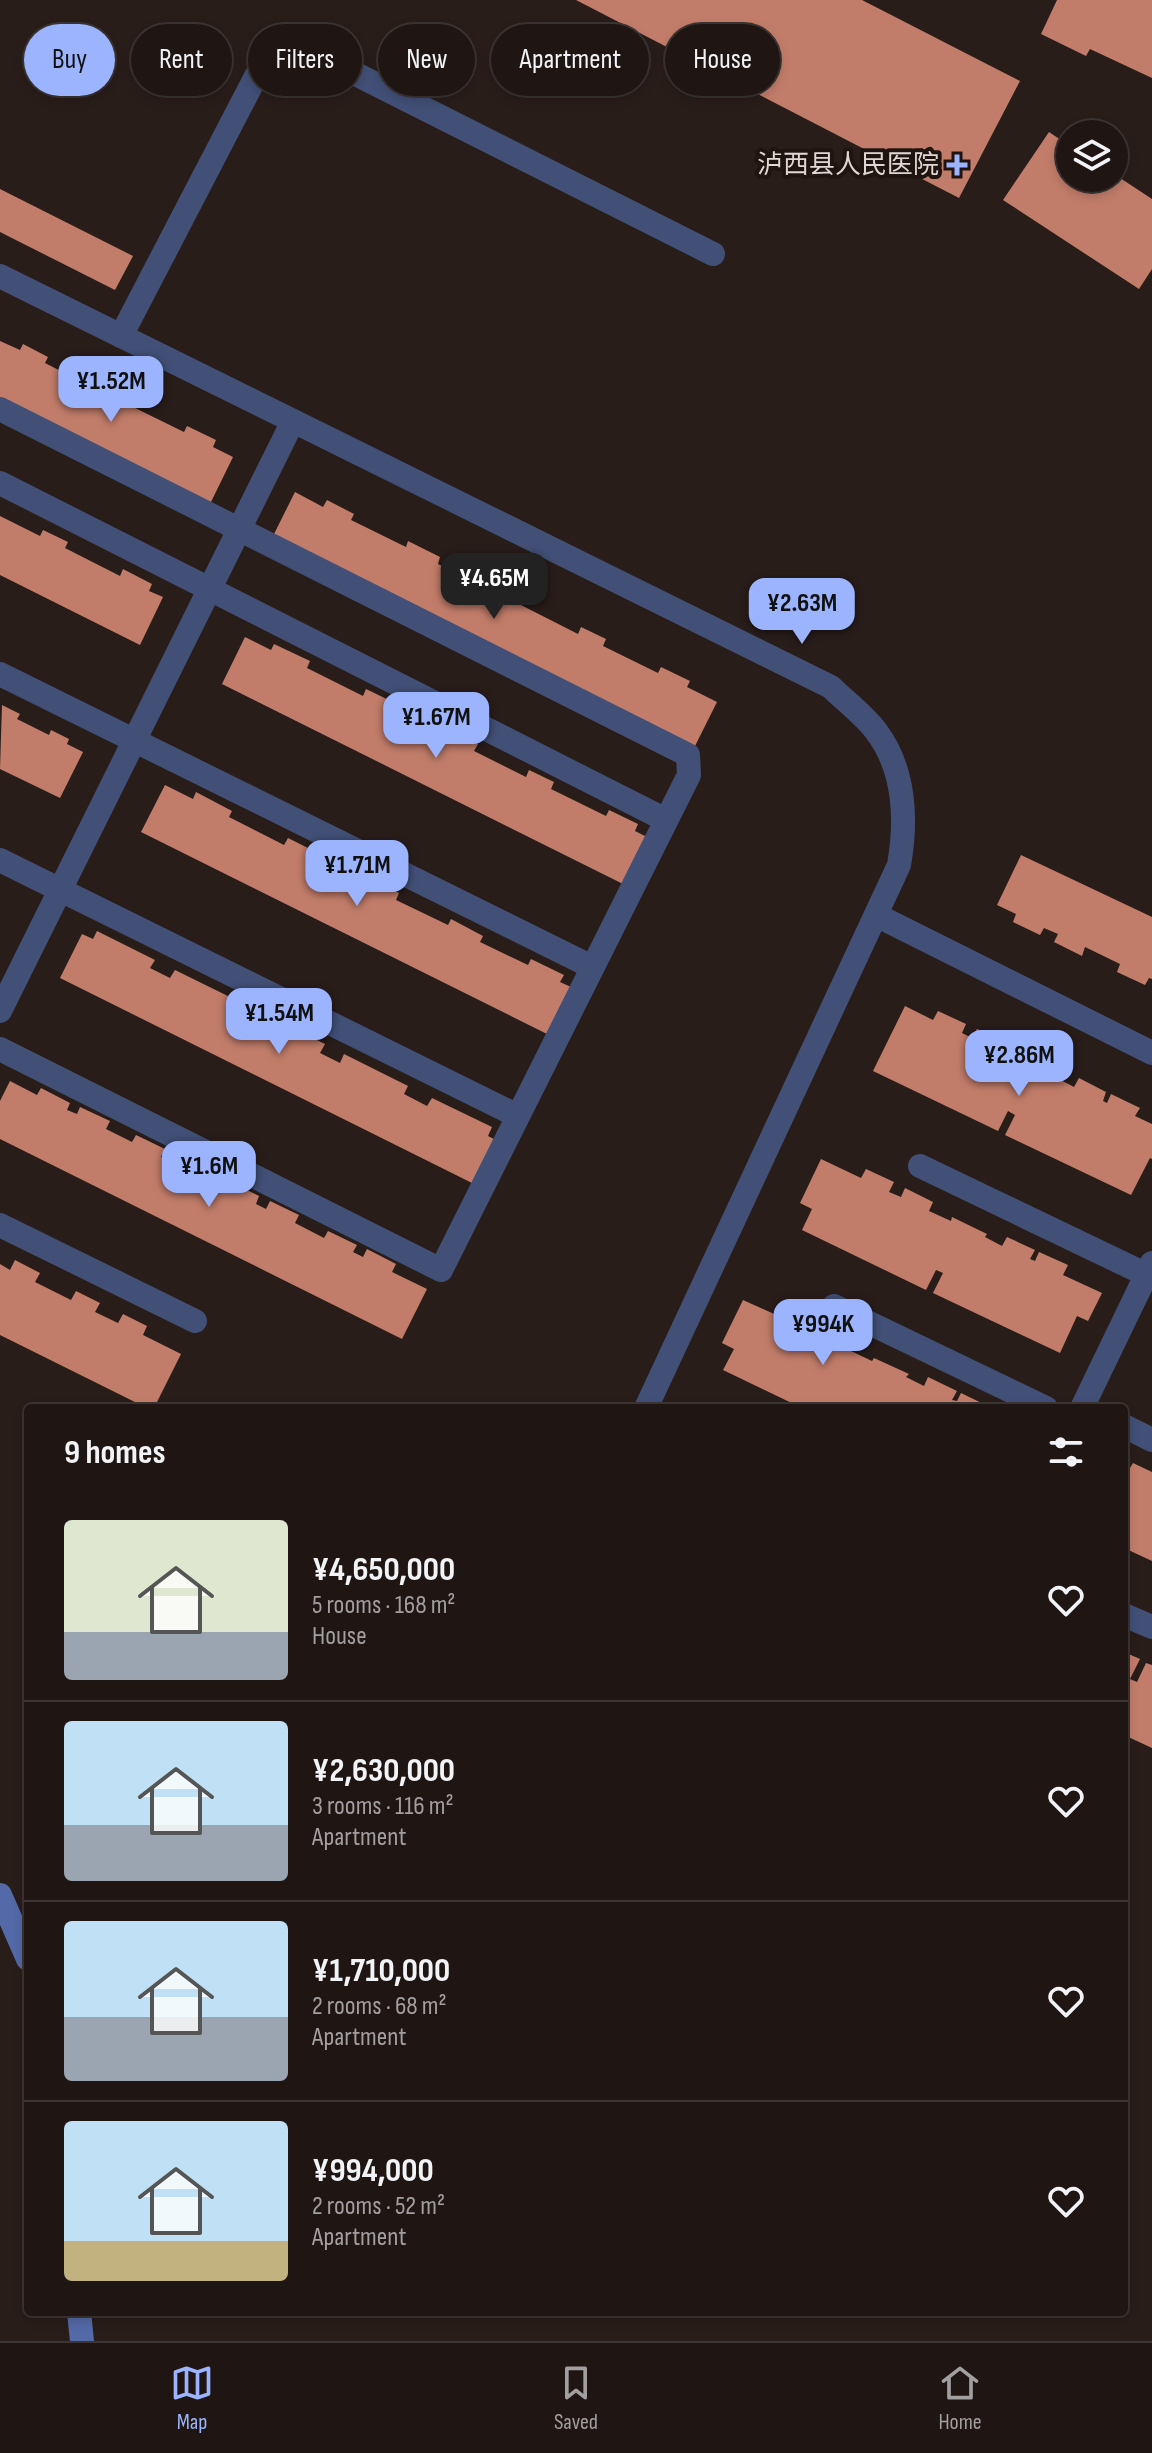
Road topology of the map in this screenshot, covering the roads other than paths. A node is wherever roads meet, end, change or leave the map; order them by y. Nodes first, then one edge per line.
1 (713, 254) dead end
2 (0, 276) edge
3 (121, 336) junction
4 (0, 409) edge
5 (293, 421) junction
6 (0, 483) edge
7 (239, 529) junction
8 (209, 590) junction
9 (0, 674) edge
10 (134, 740) junction
11 (666, 820) junction
12 (0, 860) edge
13 (60, 890) junction
14 (876, 915) junction
15 (592, 967) junction
16 (0, 1011) edge
17 (0, 1049) edge
18 (1152, 1053) edge
19 (518, 1116) junction
20 (920, 1166) dead end
21 (0, 1225) edge
22 (1149, 1269) edge
23 (834, 1306) dead end
24 (195, 1321) dead end
25 (648, 1404) edge
26 (1038, 1404) edge
27 (1084, 1404) edge
28 (1128, 1428) edge
29 (1152, 1440) edge
30 (1128, 1617) edge
31 (1152, 1627) edge
32 (0, 1895) edge
33 (24, 1950) edge
34 (79, 2316) edge
35 (82, 2341) edge

1 - 3 street
2 - 3 street
3 - 5 street
4 - 7 street
5 - 7 street
5 - 14 street
6 - 8 street
7 - 8 street
7 - 11 street
8 - 10 street
8 - 11 street
9 - 10 street
10 - 13 street
10 - 15 street
11 - 15 street
12 - 13 street
13 - 16 street
13 - 19 street
14 - 18 street
14 - 25 street
15 - 19 street
17 - 19 street
20 - 22 street
21 - 24 street
22 - 27 street
23 - 26 street
28 - 29 street
30 - 31 street
32 - 33 main road
34 - 35 main road

